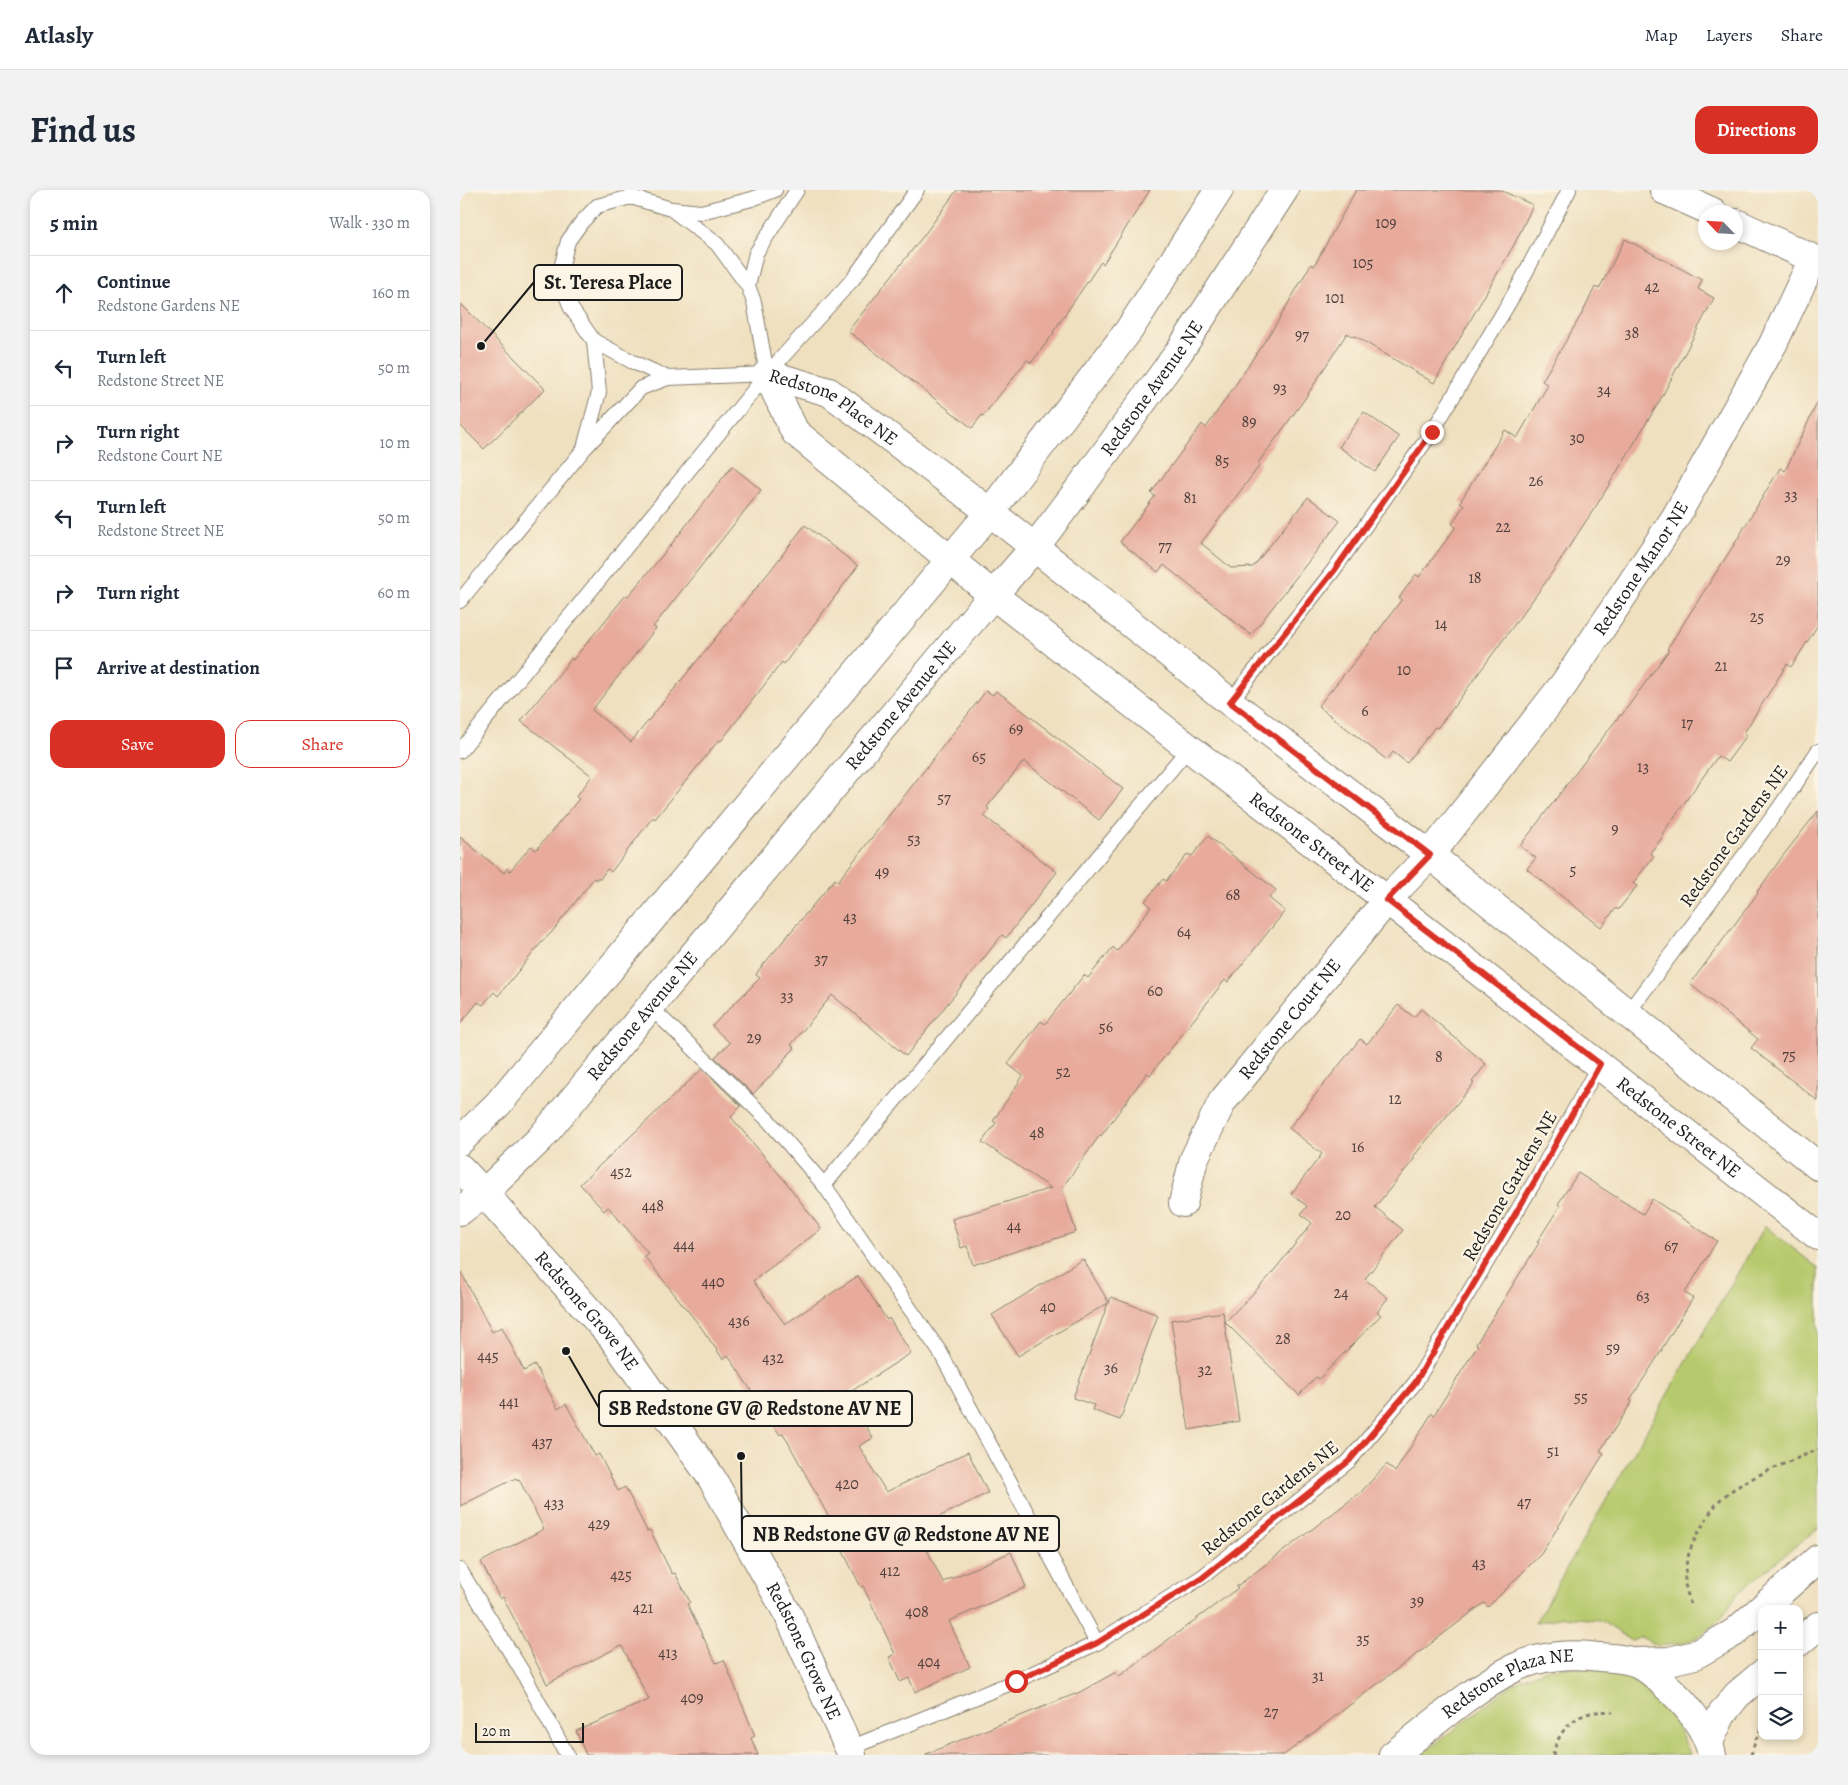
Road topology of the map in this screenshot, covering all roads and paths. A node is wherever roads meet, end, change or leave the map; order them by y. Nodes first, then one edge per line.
1 (775, 190) edge
2 (798, 190) edge
3 (918, 190) edge
4 (1219, 190) edge
5 (1284, 190) edge
6 (1568, 190) edge
7 (1664, 190) edge
8 (1698, 205) edge
9 (671, 209) junction
10 (1743, 226) edge
11 (1816, 260) edge
12 (748, 286) junction
13 (594, 341) junction
14 (767, 374) junction
15 (668, 378) junction
16 (584, 450) junction
17 (990, 512) junction
18 (1035, 547) junction
19 (951, 560) junction
20 (993, 595) junction
21 (460, 601) edge
22 (1230, 702) junction
23 (1189, 748) junction
24 (1818, 751) edge
25 (460, 752) edge
26 (1430, 855) junction
27 (1387, 900) junction
28 (649, 1006) junction
29 (1627, 1014) junction
30 (1600, 1064) junction
31 (460, 1141) edge
32 (1818, 1166) edge
33 (460, 1168) edge
34 (824, 1186) junction
35 (484, 1193) junction
36 (1183, 1203) dead end
37 (460, 1211) edge
38 (1818, 1236) edge
39 (1818, 1449) edge
40 (1818, 1559) edge
41 (460, 1570) edge
42 (1690, 1604) dead end
43 (1818, 1626) edge
44 (1803, 1639) edge
45 (1097, 1643) junction
46 (1636, 1662) junction
47 (1758, 1677) edge
48 (1613, 1712) dead end
49 (1758, 1735) edge
50 (1710, 1748) edge
51 (851, 1752) edge
52 (567, 1755) edge
53 (1393, 1755) edge
54 (1553, 1755) edge
55 (1751, 1755) edge

1 - 9 lane
2 - 12 lane
3 - 14 lane
4 - 17 street
5 - 18 street, Redstone Avenue NE
6 - 22 lane
7 - 8 street
9 - 12 lane
9 - 13 lane
10 - 11 street
11 - 26 street, Redstone Manor NE
12 - 14 lane
13 - 15 lane
13 - 16 lane
14 - 15 lane
14 - 17 street, Redstone Place NE
14 - 19 street, Redstone Place NE
14 - 25 lane
15 - 16 lane
16 - 21 lane
17 - 18 street, Redstone Place NE
17 - 19 street
18 - 20 street, Redstone Avenue NE
18 - 22 street
19 - 20 street, Redstone Place NE
19 - 31 street
20 - 23 street, Redstone Street NE
20 - 28 street, Redstone Avenue NE
22 - 26 street
23 - 27 street, Redstone Street NE
23 - 34 lane
24 - 29 lane, Redstone Gardens NE
26 - 27 street, Redstone Court NE
26 - 29 street
27 - 30 street, Redstone Street NE
27 - 36 street, Redstone Court NE
28 - 34 lane
28 - 35 street, Redstone Avenue NE
29 - 32 street
30 - 38 street, Redstone Street NE
30 - 45 lane, Redstone Gardens NE
33 - 35 street, Redstone Grove NE
34 - 45 lane
35 - 37 street, Redstone Avenue NE
35 - 51 street, Redstone Grove NE
39 - 42 path
40 - 46 street, Redstone Plaza NE
41 - 52 lane
43 - 44 street
45 - 51 lane, Redstone Gardens NE
46 - 50 street, Redstone Plaza NE
46 - 53 street, Redstone Plaza NE
47 - 50 street, Redstone Plaza NE
48 - 54 path
49 - 55 path

